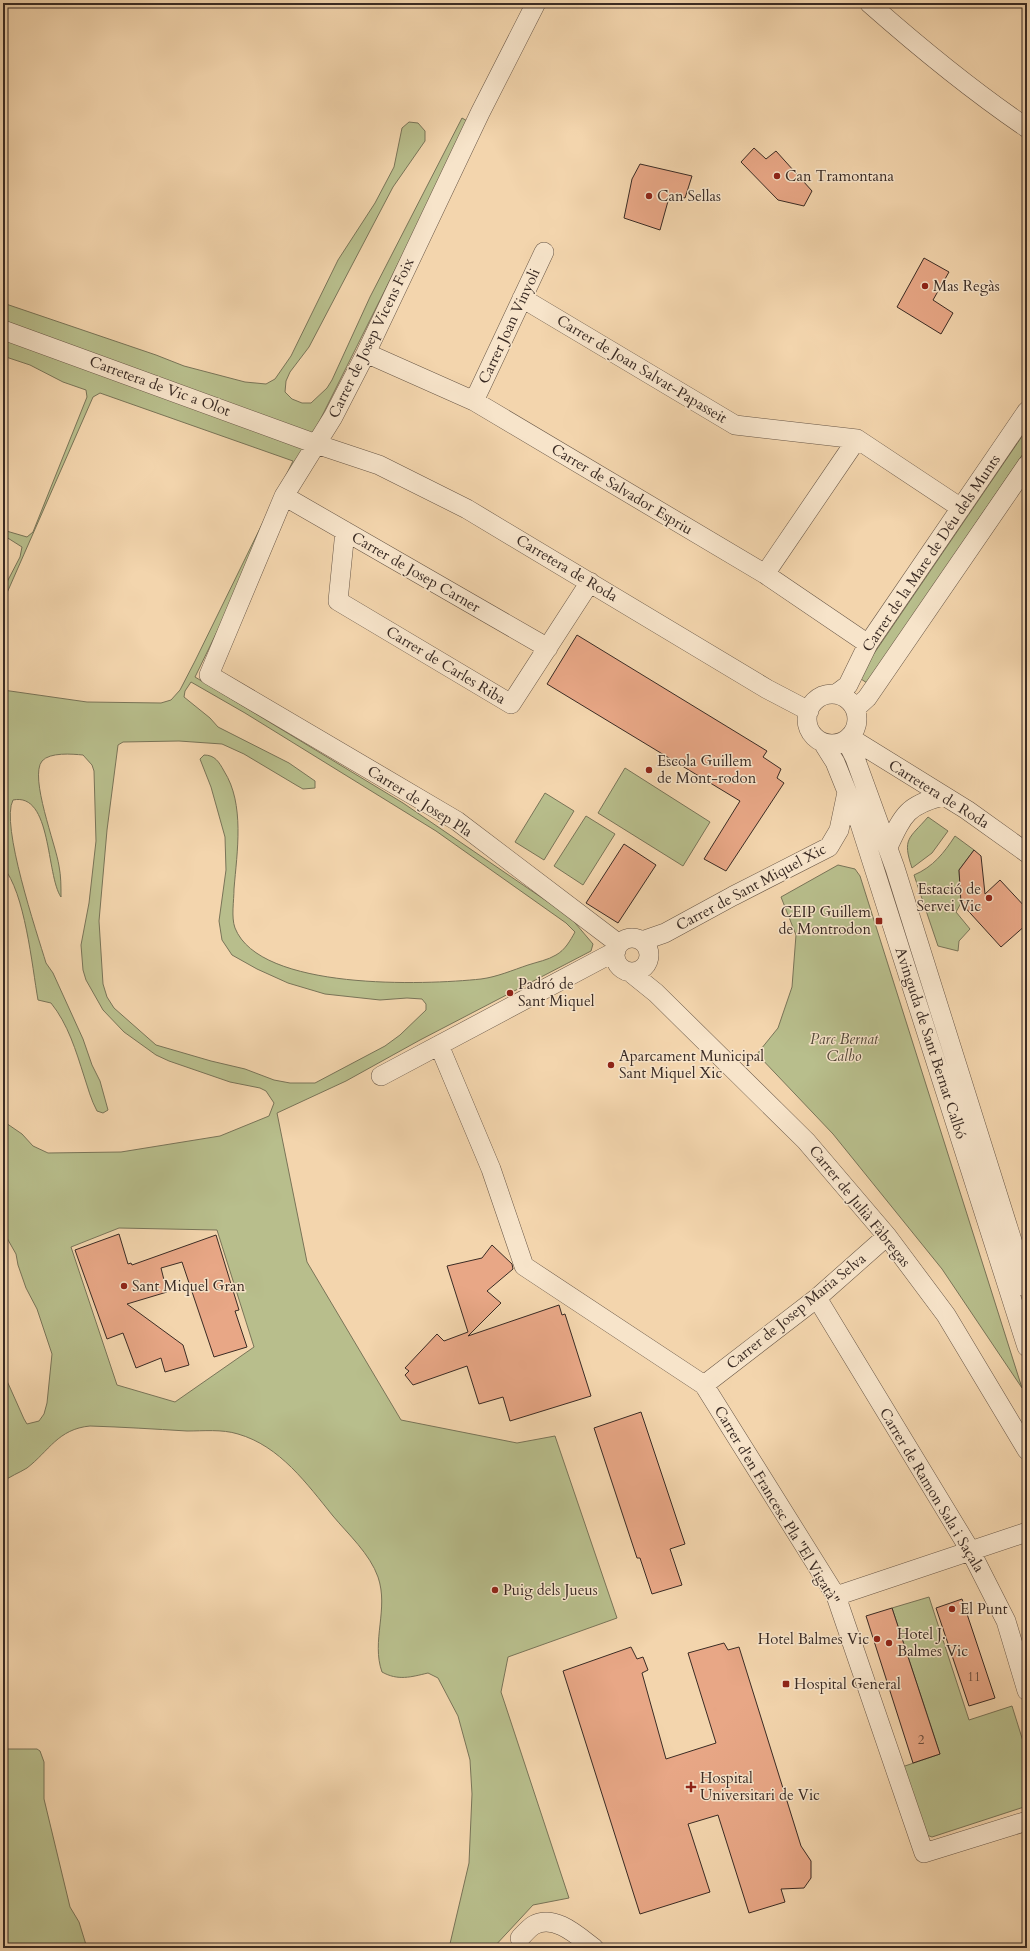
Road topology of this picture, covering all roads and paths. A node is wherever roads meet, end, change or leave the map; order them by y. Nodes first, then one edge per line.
1 (536, 3) edge
2 (869, 3) edge
3 (1027, 128) edge
4 (544, 252) dead end
5 (522, 298) junction
6 (3, 330) edge
7 (366, 353) junction
8 (474, 401) junction
9 (1027, 411) edge
10 (857, 439) junction
11 (316, 444) junction
12 (1027, 465) edge
13 (284, 496) junction
14 (961, 508) junction
15 (345, 531) junction
16 (765, 574) junction
17 (590, 582) junction
18 (868, 644) junction
19 (548, 648) junction
20 (210, 675) joint
21 (836, 694) junction
22 (855, 709) junction
23 (809, 711) junction
24 (848, 739) junction
25 (823, 743) junction
26 (847, 792) junction
27 (943, 796) junction
28 (888, 847) junction
29 (1027, 853) edge
30 (645, 950) junction
31 (622, 959) junction
32 (656, 993) junction
33 (439, 1045) junction
34 (381, 1076) dead end
35 (887, 1236) junction
36 (1027, 1288) edge
37 (817, 1298) junction
38 (1027, 1348) edge
39 (704, 1385) junction
40 (1027, 1450) edge
41 (1027, 1532) edge
42 (970, 1550) junction
43 (836, 1596) junction
44 (1027, 1691) edge
45 (1027, 1820) edge
46 (520, 1938) dead end
47 (594, 1948) edge

1 - 7 street, Carrer de Josep Vicens Foix
2 - 3 street
4 - 5 street, Carrer Joan Vinyoli
5 - 8 street, Carrer Joan Vinyoli
5 - 10 street, Carrer de Joan Salvat-Papasseit
6 - 11 street, Carretera de Vic a Olot
7 - 8 street, Carrer de Salvador Espriu
7 - 11 street, Carrer de Josep Vicens Foix
8 - 16 street, Carrer de Salvador Espriu
9 - 14 street, Carrer de la Mare de Déu dels Munts
10 - 14 street, Carrer de Joan Salvat-Papasseit
10 - 16 street
11 - 13 street, Carrer de Josep Vicens Foix
11 - 17 street, Carretera de Roda
12 - 22 street, Carrer de la Mare de Déu dels Munts
13 - 15 street, Carrer de Josep Carner
13 - 20 street, Carrer de Josep Vicens Foix
14 - 18 street, Carrer de la Mare de Déu dels Munts
15 - 19 street, Carrer de Josep Carner
15 - 19 street, Carrer de Carles Riba
16 - 18 street, Carrer de Salvador Espriu
17 - 19 street, Carrer de Carles Riba
17 - 23 street, Carretera de Roda
18 - 21 street, Carrer de la Mare de Déu dels Munts
20 - 31 street, Carrer de Josep Pla
21 - 22 street
21 - 23 street
22 - 24 street
23 - 25 street
24 - 25 street
24 - 27 street, Carretera de Roda
24 - 28 street, Avinguda de Sant Bernat Calbó
25 - 26 street, Avinguda de Sant Bernat Calbó
26 - 30 street, Carrer de Sant Miquel Xic
26 - 38 street, Avinguda de Sant Bernat Calbó
27 - 28 street
27 - 29 street, Carretera de Roda
28 - 36 street, Avinguda de Sant Bernat Calbó
30 - 31 street
30 - 31 street
30 - 32 street
31 - 32 street, Carrer de Julià Fàbregas
31 - 33 street
32 - 35 street, Carrer de Julià Fàbregas
33 - 34 street
33 - 39 street
35 - 37 street, Carrer de Josep Maria Selva
35 - 40 street, Carrer de Julià Fàbregas
37 - 39 street, Carrer de Josep Maria Selva
37 - 42 street, Carrer de Ramon Sala i Saçala
39 - 43 street, Carrer d'en Francesc Pla "El Vigatà"
41 - 42 street
42 - 43 street
42 - 44 street, Carrer de Ramon Sala i Saçala
43 - 45 street, Carrer d'en Francesc Pla "El Vigatà"
46 - 47 street

